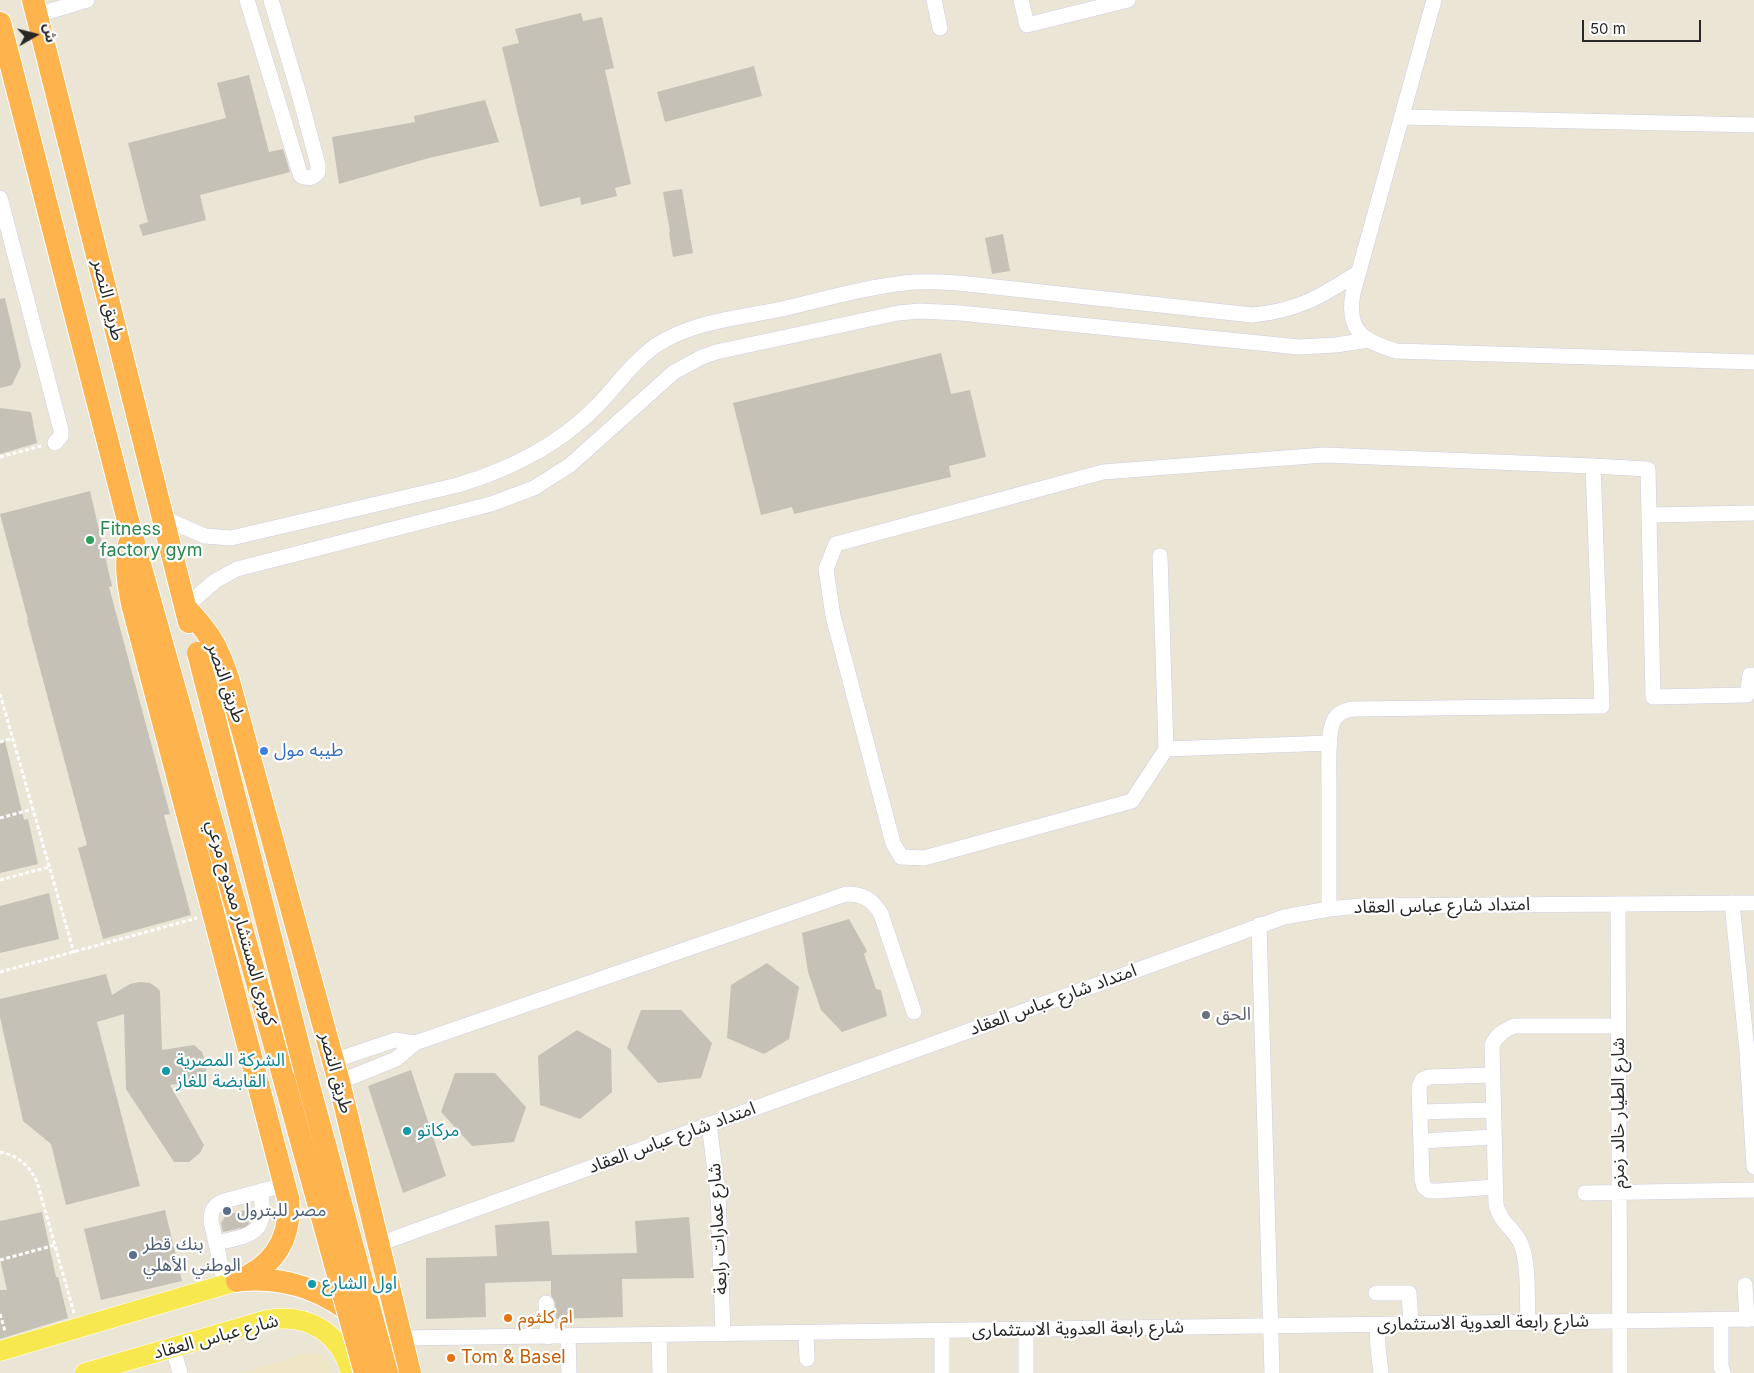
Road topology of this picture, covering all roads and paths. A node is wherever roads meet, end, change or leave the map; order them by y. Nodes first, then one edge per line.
1 (87, 0) edge
2 (247, 0) edge
3 (272, 0) edge
4 (934, 0) edge
5 (1021, 0) edge
6 (1128, 0) edge
7 (1434, 0) edge
8 (35, 8) edge
9 (0, 24) edge
10 (940, 28) dead end
11 (286, 48) junction
12 (264, 55) junction
13 (299, 94) junction
14 (277, 99) junction
15 (1403, 117) junction
16 (1754, 125) edge
17 (0, 198) edge
18 (1359, 272) junction
19 (1368, 340) junction
20 (1754, 362) edge
21 (54, 443) joint
22 (0, 457) edge
23 (1593, 466) junction
24 (1754, 513) edge
25 (1649, 515) junction
26 (163, 518) junction
27 (131, 532) junction
28 (1160, 556) dead end
29 (185, 607) junction
30 (1754, 675) edge
31 (0, 694) edge
32 (13, 738) junction
33 (0, 742) edge
34 (1330, 743) junction
35 (1166, 749) junction
36 (33, 809) junction
37 (0, 818) edge
38 (49, 867) junction
39 (0, 880) edge
40 (1732, 903) junction
41 (1754, 903) edge
42 (1618, 904) junction
43 (1329, 909) junction
44 (212, 914) junction
45 (1259, 925) junction
46 (74, 953) junction
47 (0, 972) edge
48 (914, 1012) dead end
49 (1618, 1026) junction
50 (415, 1043) junction
51 (1750, 1052) edge
52 (336, 1072) junction
53 (1492, 1075) junction
54 (1494, 1110) junction
55 (1420, 1112) junction
56 (709, 1124) junction
57 (1494, 1137) junction
58 (1420, 1141) junction
59 (0, 1152) edge
60 (358, 1159) junction
61 (1754, 1167) edge
62 (1495, 1187) junction
63 (1754, 1190) edge
64 (286, 1191) junction
65 (1619, 1192) junction
66 (255, 1193) junction
67 (1585, 1193) dead end
68 (245, 1210) tunnel mouth
69 (216, 1243) junction
70 (379, 1244) junction
71 (55, 1245) junction
72 (0, 1260) edge
73 (231, 1282) junction
74 (1745, 1285) dead end
75 (1376, 1293) dead end
76 (546, 1303) dead end
77 (1750, 1319) edge
78 (1721, 1320) junction
79 (1619, 1321) junction
80 (1528, 1323) junction
81 (1411, 1324) junction
82 (1377, 1325) junction
83 (1271, 1326) junction
84 (78, 1328) junction
85 (1026, 1330) junction
86 (942, 1331) junction
87 (806, 1333) junction
88 (723, 1334) junction
89 (659, 1335) junction
90 (548, 1336) junction
91 (568, 1336) junction
92 (402, 1338) junction
93 (173, 1348) junction
94 (0, 1351) edge
95 (807, 1359) dead end
96 (85, 1373) edge
97 (180, 1373) edge
98 (351, 1373) edge
99 (366, 1373) edge
100 (387, 1373) edge
101 (394, 1373) edge
102 (410, 1373) edge
103 (569, 1373) edge
104 (660, 1373) edge
105 (942, 1373) edge
106 (1026, 1373) edge
107 (1272, 1373) edge
108 (1381, 1373) edge
109 (1620, 1373) edge
110 (1723, 1373) edge

1 - 8 street
2 - 12 street
3 - 11 street
4 - 10 street
5 - 6 street
7 - 15 street
8 - 26 highway, طريق النصر
9 - 27 highway, طريق النصر
11 - 12 street
11 - 13 street
12 - 14 street
13 - 14 street
13 - 14 street
15 - 16 street
15 - 18 street
17 - 21 street
18 - 19 street
18 - 26 street
19 - 20 street
19 - 29 street
21 - 22 path
23 - 25 street
23 - 34 street
23 - 35 street
24 - 25 street
25 - 30 street
26 - 29 highway, طريق النصر
27 - 44 highway, طريق النصر
27 - 99 highway, كوبرى المستشار ممدوح مرعي, bridge
28 - 35 street
29 - 52 highway, طريق النصر
29 - 100 highway, كوبرى المستشار ممدوح مرعي, bridge
31 - 32 path
32 - 33 path
32 - 36 path
34 - 35 street
34 - 43 street
36 - 37 path
36 - 38 path
38 - 39 path
38 - 46 path
40 - 41 street, امتداد شارع عباس العقاد
40 - 42 street, امتداد شارع عباس العقاد
40 - 51 street
42 - 43 street, امتداد شارع عباس العقاد
42 - 49 street, شارع الطيار خالد زمزم
43 - 45 street, امتداد شارع عباس العقاد
44 - 46 path
44 - 64 highway, طريق النصر
45 - 56 street, امتداد شارع عباس العقاد
45 - 83 street
46 - 47 path
48 - 50 street
49 - 53 street
49 - 65 street, شارع الطيار خالد زمزم
50 - 52 street
50 - 52 street
51 - 61 street
52 - 60 highway, طريق النصر
53 - 54 street
53 - 55 street
54 - 55 street
54 - 57 street
55 - 58 street
56 - 70 street, امتداد شارع عباس العقاد
56 - 88 street, شارع عمارات رابعة
57 - 58 street
57 - 62 street
58 - 62 street
59 - 71 path
60 - 64 highway
60 - 70 highway, طريق النصر
62 - 80 street
63 - 65 street
64 - 66 street
64 - 73 highway, طريق النصر
65 - 67 street
65 - 79 street, شارع الطيار خالد زمزم
66 - 68 street
66 - 69 street
66 - 69 street
69 - 73 street
70 - 92 highway, طريق النصر
71 - 72 path
71 - 84 path
73 - 84 main road
73 - 101 highway
74 - 77 street
75 - 81 street
76 - 90 street
77 - 78 street, شارع رابعة العدوية الاستثمارى
78 - 79 street, شارع رابعة العدوية الاستثمارى
78 - 110 street
79 - 80 street, شارع رابعة العدوية الاستثمارى
79 - 109 street, شارع الطيار خالد زمزم
80 - 81 street, شارع رابعة العدوية الاستثمارى
81 - 82 street, شارع رابعة العدوية الاستثمارى
82 - 83 street, شارع رابعة العدوية الاستثمارى
82 - 108 street
83 - 85 street, شارع رابعة العدوية الاستثمارى
83 - 107 street
84 - 94 main road
85 - 86 street, شارع رابعة العدوية الاستثمارى
85 - 106 street
86 - 87 street, شارع رابعة العدوية الاستثمارى
86 - 105 street
87 - 88 street, شارع رابعة العدوية الاستثمارى
87 - 95 street
88 - 89 street, شارع رابعة العدوية الاستثمارى
89 - 91 street, شارع رابعة العدوية الاستثمارى
89 - 104 street
90 - 91 street, شارع رابعة العدوية الاستثمارى
90 - 92 street, شارع رابعة العدوية الاستثمارى
91 - 103 street
92 - 102 highway, طريق النصر
93 - 96 main road, شارع عباس العقاد
93 - 97 street
93 - 98 main road, شارع عباس العقاد

